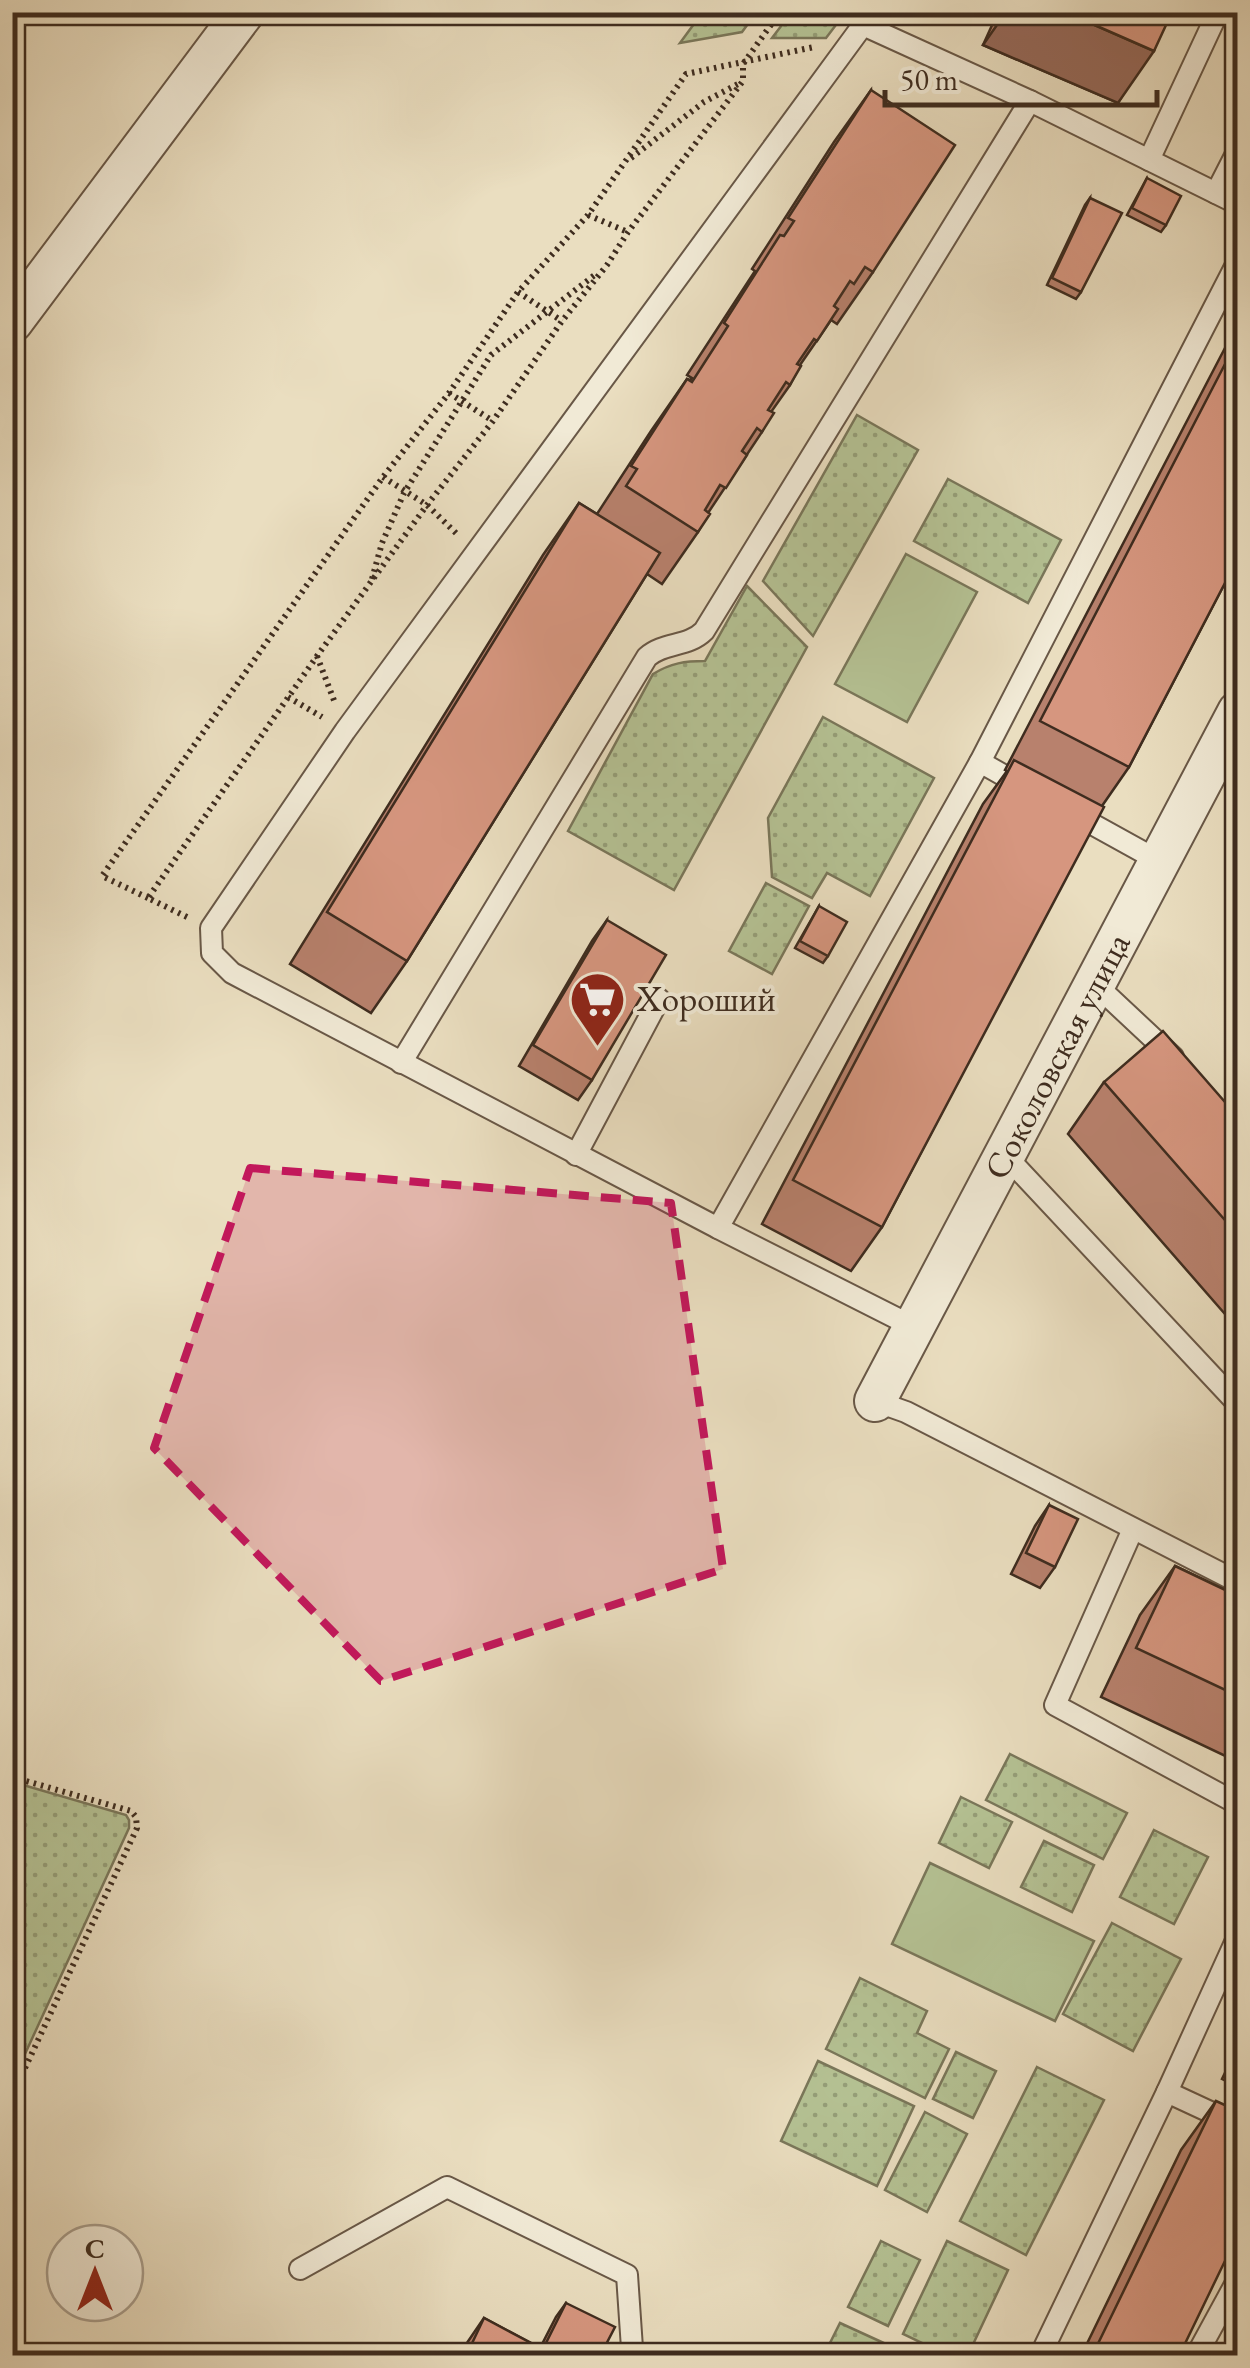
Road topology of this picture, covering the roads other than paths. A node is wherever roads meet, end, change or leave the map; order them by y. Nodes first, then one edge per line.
1 (244, 12) edge
2 (1218, 12) edge
3 (863, 25) edge
4 (1030, 102) junction
5 (1238, 150) edge
6 (1149, 160) junction
7 (1216, 193) junction
8 (1238, 204) edge
9 (1238, 260) edge
10 (12, 322) edge
11 (1238, 712) edge
12 (980, 762) junction
13 (1226, 768) edge
14 (1159, 862) junction
15 (1094, 983) junction
16 (660, 999) edge
17 (401, 1063) junction
18 (1193, 1077) edge
19 (1004, 1154) junction
20 (576, 1155) junction
21 (718, 1228) junction
22 (914, 1328) junction
23 (875, 1401) joint
24 (1238, 1404) edge
25 (1133, 1529) junction
26 (1238, 1582) edge
27 (1238, 1804) edge
28 (1238, 1936) edge
29 (1167, 2092) junction
30 (1238, 2125) edge
31 (300, 2269) dead end
32 (1238, 2279) edge
33 (630, 2356) edge
34 (1040, 2356) edge
35 (1196, 2356) edge

1 - 10 street
2 - 6 lane
3 - 4 lane
3 - 17 lane
4 - 6 lane
4 - 17 lane
5 - 7 lane
6 - 7 lane
7 - 8 lane
9 - 12 lane
11 - 13 street, Соколовская улица
12 - 14 lane
12 - 21 lane
13 - 14 street, Соколовская улица
14 - 15 street, Соколовская улица
15 - 18 lane
15 - 19 street, Соколовская улица
16 - 20 lane
17 - 20 lane
19 - 22 street, Соколовская улица
19 - 24 lane
20 - 21 lane
21 - 22 lane
22 - 23 street, Соколовская улица
23 - 25 lane
25 - 26 lane
25 - 27 lane
28 - 29 lane
29 - 30 lane
29 - 34 lane
31 - 33 lane
32 - 35 lane

